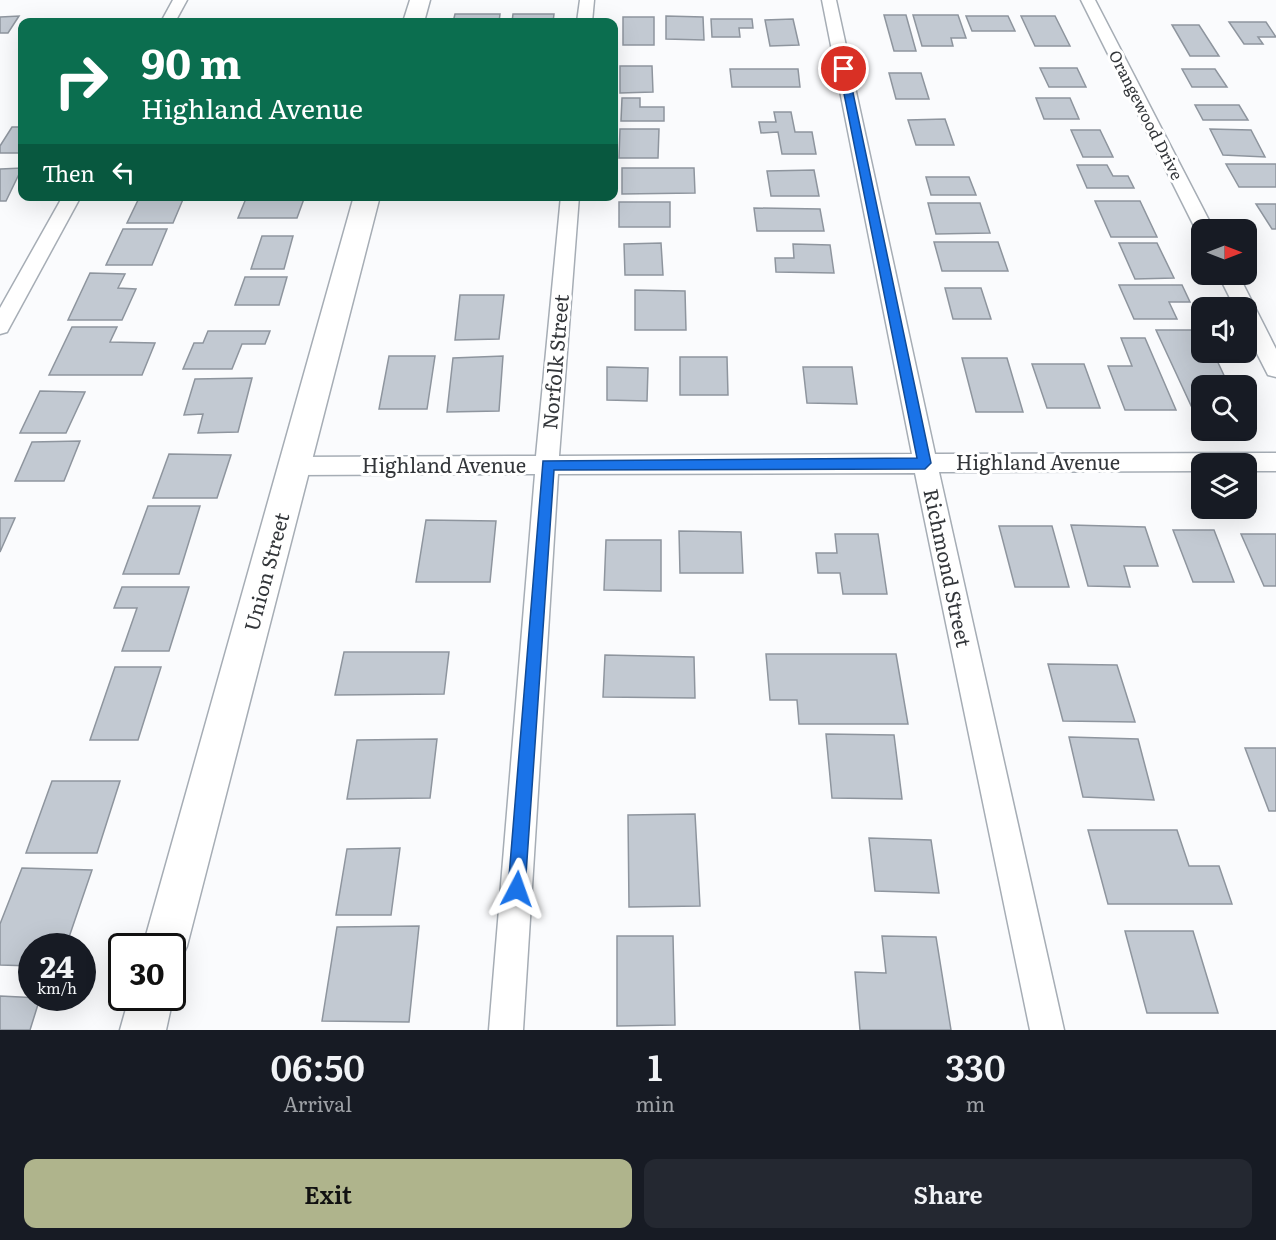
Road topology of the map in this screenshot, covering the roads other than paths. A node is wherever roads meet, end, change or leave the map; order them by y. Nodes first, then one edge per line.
1 (180, 0) edge
2 (420, 0) edge
3 (586, 0) edge
4 (829, 0) edge
5 (1088, 0) edge
6 (170, 18) edge
7 (415, 18) edge
8 (585, 18) edge
9 (69, 201) edge
10 (366, 201) edge
11 (570, 201) edge
12 (1199, 219) edge
13 (0, 327) edge
14 (1257, 331) edge
15 (1276, 369) edge
16 (1276, 462) edge
17 (925, 463) junction
18 (547, 465) junction
19 (295, 466) junction
20 (169, 933) edge
21 (147, 1011) edge
22 (142, 1030) edge
23 (506, 1030) edge
24 (1047, 1030) edge

1 - 6 street
2 - 7 street
3 - 8 street
4 - 17 street, Richmond Street
5 - 12 street, Orangewood Drive
9 - 13 street
10 - 19 street, Union Street
11 - 18 street, Norfolk Street
14 - 15 street
16 - 17 street, Highland Avenue
17 - 18 street, Highland Avenue
17 - 24 street, Richmond Street
18 - 19 street, Highland Avenue
18 - 23 street, Norfolk Street
19 - 20 street, Union Street
21 - 22 street

